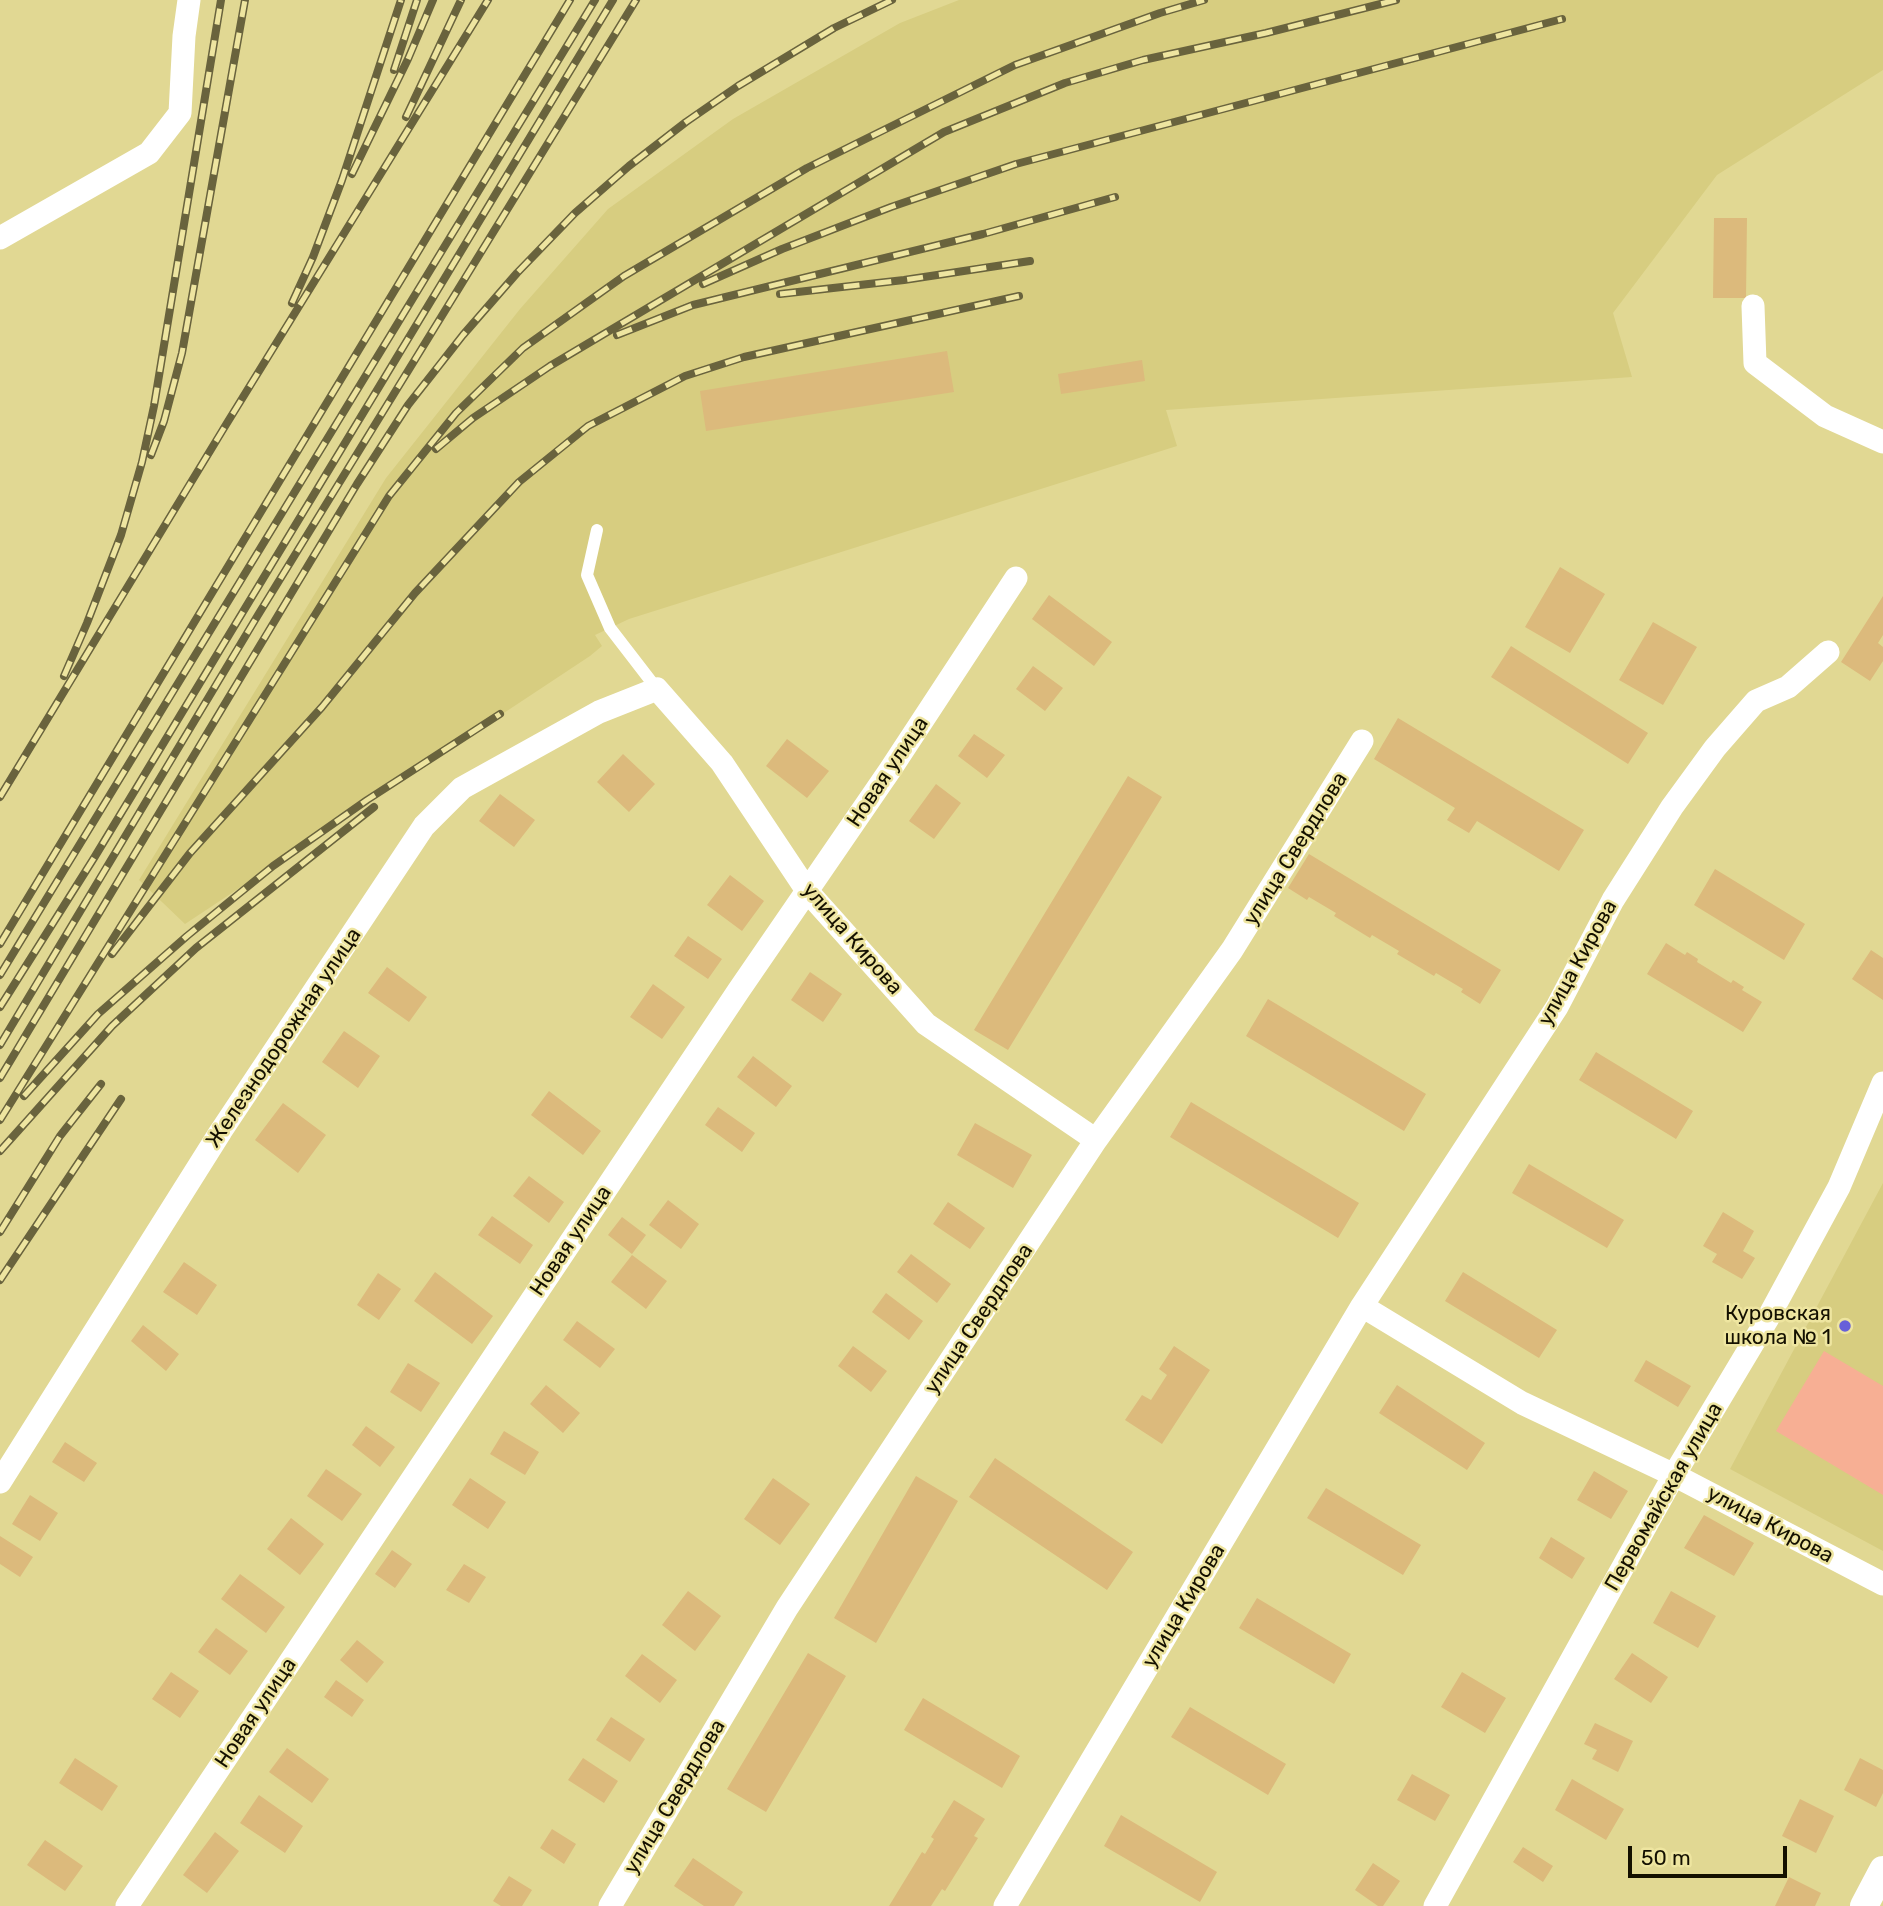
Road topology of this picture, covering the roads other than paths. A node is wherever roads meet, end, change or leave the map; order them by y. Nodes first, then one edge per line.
1 (189, 0) edge
2 (0, 238) edge
3 (1753, 306) dead end
4 (1883, 442) edge
5 (597, 530) dead end
6 (1016, 578) dead end
7 (1828, 652) dead end
8 (657, 689) junction
9 (1362, 741) dead end
10 (808, 891) junction
11 (1883, 1083) edge
12 (1096, 1140) junction
13 (1362, 1306) junction
14 (1674, 1475) junction
15 (0, 1482) edge
16 (1883, 1584) edge
17 (1883, 1870) edge
18 (127, 1906) edge
19 (610, 1906) edge
20 (1005, 1906) edge
21 (1435, 1906) edge
22 (1864, 1906) edge

1 - 2 street
3 - 4 street
5 - 8 lane
6 - 10 street, Новая улица
7 - 13 street, улица Кирова
8 - 10 street, улица Кирова
8 - 15 street, Железнодорожная улица
9 - 12 street, улица Свердлова
10 - 12 street, улица Кирова
10 - 18 street, Новая улица
11 - 14 street, Первомайская улица
12 - 19 street, улица Свердлова
13 - 14 street, улица Кирова
13 - 20 street, улица Кирова
14 - 16 street, улица Кирова
14 - 21 street, Первомайская улица
17 - 22 street

